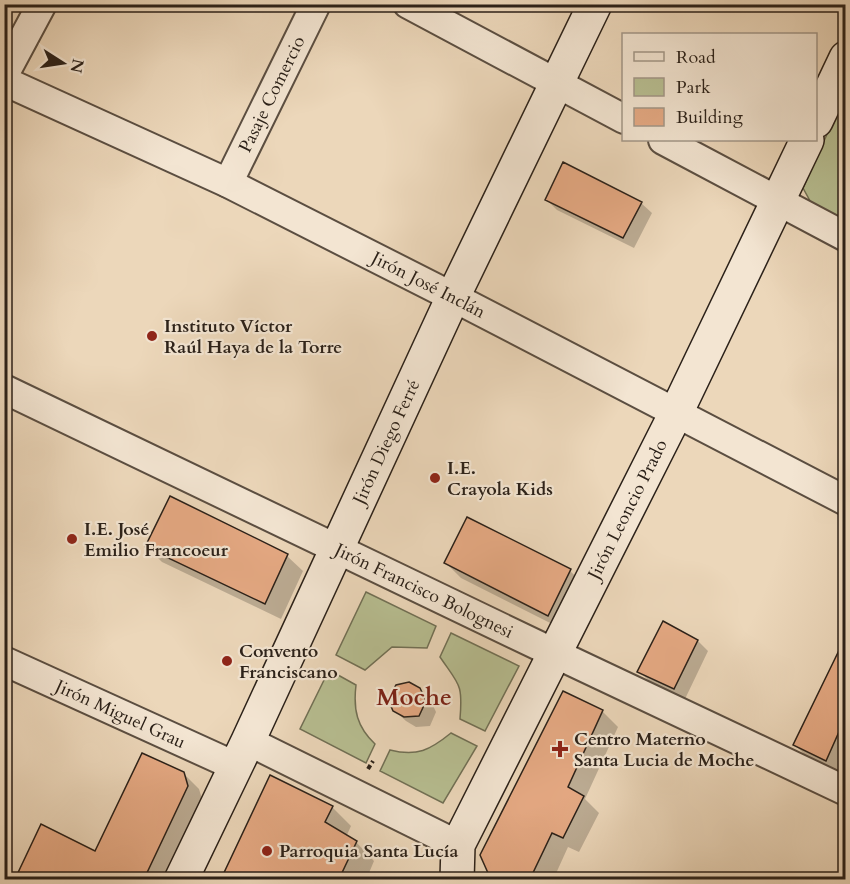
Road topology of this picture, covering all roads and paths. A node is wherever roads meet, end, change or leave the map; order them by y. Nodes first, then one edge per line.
1 (42, 4) edge
2 (316, 4) edge
3 (408, 4) edge
4 (595, 4) edge
5 (846, 58) edge
6 (4, 75) edge
7 (4, 81) edge
8 (557, 83) junction
9 (622, 118) edge
10 (817, 120) edge
11 (665, 141) edge
12 (807, 141) edge
13 (228, 183) junction
14 (778, 201) junction
15 (846, 237) edge
16 (453, 297) junction
17 (4, 389) edge
18 (676, 413) junction
19 (846, 501) edge
20 (336, 549) junction
21 (554, 653) junction
22 (4, 661) edge
23 (242, 753) junction
24 (846, 791) edge
25 (458, 845) junction
26 (181, 879) edge
27 (459, 879) edge

1 - 6 street
2 - 13 street, Pasaje Comercio
3 - 8 street
4 - 8 street, Jirón Diego Ferré
5 - 10 street
7 - 13 street, Jirón José Inclán
8 - 9 street
8 - 16 street, Jirón Diego Ferré
11 - 14 street
12 - 14 street, Jirón Leoncio Prado
13 - 16 street, Jirón José Inclán
14 - 15 street
14 - 18 street, Jirón Leoncio Prado
16 - 18 street, Jirón José Inclán
16 - 20 street, Jirón Diego Ferré
17 - 20 street, Jirón Francisco Bolognesi
18 - 19 street, Jirón José Inclán
18 - 21 street, Jirón Leoncio Prado
20 - 21 street, Jirón Francisco Bolognesi
20 - 23 street, Jirón Diego Ferré
21 - 24 street, Jirón Francisco Bolognesi
21 - 25 street, Jirón Leoncio Prado
22 - 23 street, Jirón Miguel Grau
23 - 25 street, Jirón Miguel Grau
23 - 26 street, Jirón Diego Ferré
25 - 27 street, Jirón Leoncio Prado

